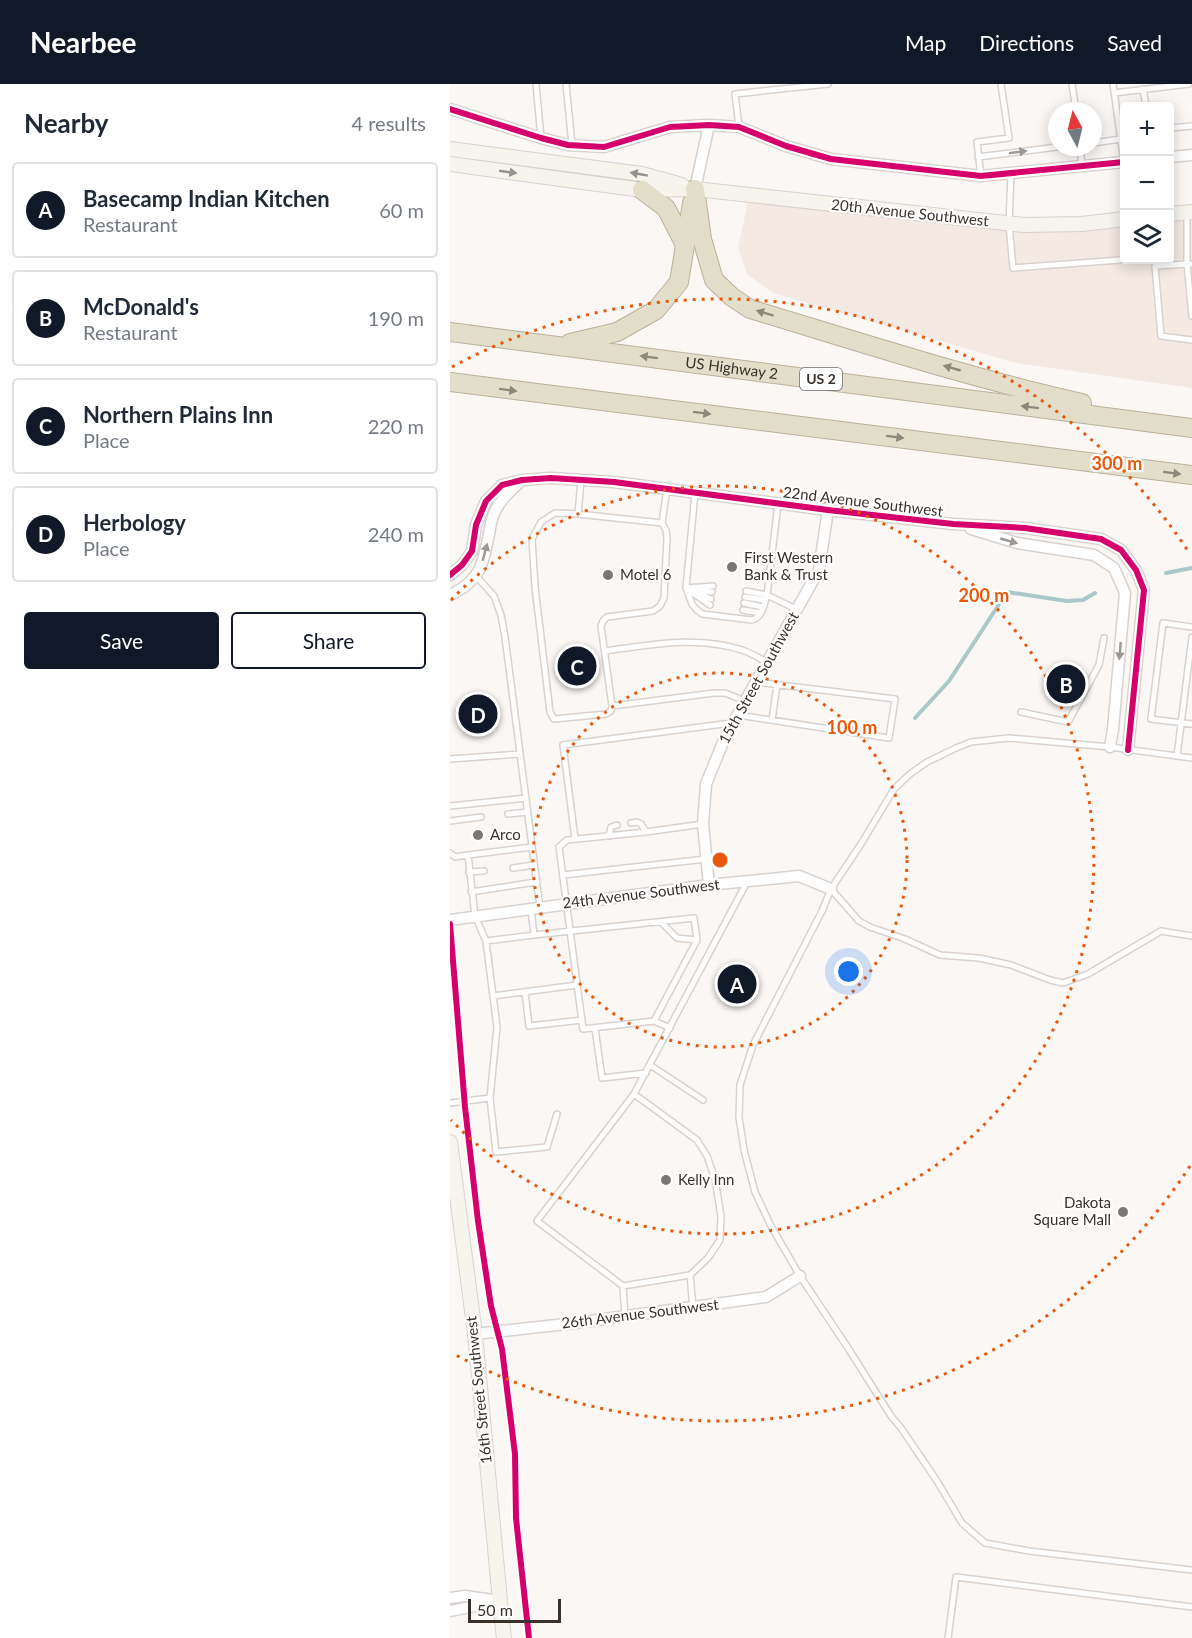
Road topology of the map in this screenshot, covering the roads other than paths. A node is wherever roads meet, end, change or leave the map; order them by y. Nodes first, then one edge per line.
1 (536, 84) edge
2 (566, 84) edge
3 (828, 84) edge
4 (1000, 84) edge
5 (1072, 84) edge
6 (1113, 84) edge
7 (1189, 84) edge
8 (1143, 89) junction
9 (1114, 93) junction
10 (1075, 102) edge
11 (1145, 102) edge
12 (450, 109) edge
13 (709, 125) junction
14 (1192, 126) edge
15 (739, 127) junction
16 (1174, 128) edge
17 (1120, 132) edge
18 (541, 138) junction
19 (1120, 139) edge
20 (1102, 142) edge
21 (572, 145) junction
22 (1048, 148) edge
23 (450, 149) edge
24 (1192, 155) edge
25 (1081, 156) edge
26 (978, 157) junction
27 (1174, 157) edge
28 (1120, 162) edge
29 (450, 164) edge
30 (1082, 167) junction
31 (1011, 174) junction
32 (981, 176) junction
33 (695, 189) junction
34 (642, 190) junction
35 (1190, 212) edge
36 (1174, 214) edge
37 (1120, 220) edge
38 (1009, 224) junction
39 (685, 245) junction
40 (1120, 260) dead end
41 (1190, 264) edge
42 (1192, 306) edge
43 (1192, 316) edge
44 (450, 332) edge
45 (1192, 340) edge
46 (560, 345) junction
47 (450, 382) edge
48 (1192, 428) edge
49 (1192, 475) edge
50 (522, 480) junction
51 (581, 480) junction
52 (667, 489) junction
53 (695, 493) junction
54 (778, 504) junction
55 (828, 510) junction
56 (578, 514) junction
57 (662, 523) junction
58 (953, 524) junction
59 (450, 575) edge
60 (476, 576) junction
61 (686, 588) junction
62 (450, 595) edge
63 (766, 597) junction
64 (797, 609) junction
65 (762, 610) junction
66 (1192, 627) edge
67 (1192, 637) edge
68 (1104, 638) dead end
69 (605, 651) junction
70 (767, 662) junction
71 (756, 682) junction
72 (777, 685) junction
73 (1189, 690) edge
74 (745, 701) junction
75 (612, 706) junction
76 (1021, 712) dead end
77 (735, 719) junction
78 (772, 720) junction
79 (1181, 723) junction
80 (1192, 724) edge
81 (1110, 747) junction
82 (1128, 750) junction
83 (520, 754) junction
84 (1177, 756) junction
85 (1192, 758) edge
86 (450, 759) edge
87 (526, 798) junction
88 (450, 806) edge
89 (527, 812) junction
90 (508, 814) dead end
91 (481, 817) dead end
92 (450, 821) edge
93 (631, 823) dead end
94 (703, 824) junction
95 (617, 825) dead end
96 (646, 832) junction
97 (609, 836) junction
98 (575, 839) junction
99 (532, 847) junction
100 (450, 853) edge
101 (468, 855) junction
102 (706, 859) junction
103 (534, 865) junction
104 (513, 868) dead end
105 (484, 871) dead end
106 (469, 872) junction
107 (562, 875) junction
108 (536, 882) junction
109 (747, 882) junction
110 (709, 885) junction
111 (831, 889) junction
112 (471, 892) junction
113 (566, 903) junction
114 (535, 908) junction
115 (475, 916) junction
116 (450, 920) edge
117 (661, 922) junction
118 (570, 931) junction
119 (534, 935) junction
120 (1192, 936) edge
121 (486, 940) junction
122 (697, 940) junction
123 (577, 985) junction
124 (525, 992) junction
125 (493, 996) junction
126 (582, 1020) junction
127 (654, 1021) junction
128 (595, 1028) junction
129 (670, 1028) junction
130 (650, 1065) junction
131 (646, 1073) junction
132 (634, 1094) junction
133 (490, 1098) junction
134 (703, 1100) dead end
135 (450, 1103) edge
136 (557, 1114) dead end
137 (450, 1142) edge
138 (690, 1275) junction
139 (800, 1276) junction
140 (623, 1286) junction
141 (693, 1308) junction
142 (625, 1316) junction
143 (475, 1334) junction
144 (1192, 1570) edge
145 (450, 1598) edge
146 (500, 1601) junction
147 (1192, 1607) edge
148 (450, 1611) edge
149 (504, 1638) edge
150 (948, 1638) edge

1 - 18 lane
2 - 21 lane
3 - 15 lane
4 - 26 lane
5 - 10 lane
6 - 9 lane
7 - 8 lane
8 - 9 lane
8 - 11 lane
9 - 17 lane
12 - 18 street
13 - 15 street
13 - 21 street
13 - 33 street
14 - 16 lane
15 - 32 street
18 - 21 street
19 - 20 lane
26 -> 22 lane
33 -> 23 main road, 20th Avenue Southwest
24 - 27 street
25 - 30 lane
26 - 32 lane
28 - 30 street
29 -> 34 main road, 20th Avenue Southwest
30 - 31 street
31 - 32 street
31 - 38 lane
33 - 34 main road, 20th Avenue Southwest
33 - 38 main road, 20th Avenue Southwest
33 - 39 highway
48 -> 33 highway
34 - 39 highway
35 - 36 main road
35 - 41 lane
37 - 38 main road, 20th Avenue Southwest
38 - 40 lane
39 - 46 highway
41 - 42 lane
41 - 45 lane
42 - 43 lane
44 - 46 highway, US Highway 2 / US 2
48 -> 46 highway, US Highway 2 / US 2
47 -> 49 highway
50 - 51 street, 22nd Avenue Southwest
50 - 59 street, 22nd Avenue Southwest
60 -> 50 street
51 - 52 street, 22nd Avenue Southwest
51 - 56 lane
52 - 53 street, 22nd Avenue Southwest
52 - 57 lane
53 - 54 street, 22nd Avenue Southwest
53 - 61 lane
54 - 55 street, 22nd Avenue Southwest
54 - 63 lane
55 - 58 street, 22nd Avenue Southwest
55 - 64 street, 15th Street Southwest
56 - 57 lane
56 - 75 lane
57 - 69 lane
58 -> 81 street, 22nd Avenue Southwest
58 - 82 street, 22nd Avenue Southwest
60 - 62 street
60 - 83 lane
61 - 61 lane
61 - 65 lane
63 - 64 lane
63 - 65 lane
63 - 65 lane
64 - 70 street, 15th Street Southwest
66 - 79 lane
67 - 73 lane
68 - 76 lane
69 - 70 lane
69 - 75 lane
70 - 71 street, 15th Street Southwest
71 - 72 lane
71 - 74 street, 15th Street Southwest
72 - 78 lane
72 - 78 lane
73 - 79 lane
74 - 75 lane
74 - 77 street, 15th Street Southwest
77 - 78 lane
77 - 94 street, 15th Street Southwest
77 - 98 lane
79 - 80 lane
79 - 84 lane
81 - 82 lane
81 - 111 lane
82 - 84 lane
83 - 86 lane
83 - 87 lane
84 - 85 lane
87 - 88 lane
87 - 89 lane
89 - 90 lane
89 - 99 lane
91 - 92 lane
93 - 96 lane
94 - 96 lane
94 - 102 street, 15th Street Southwest
95 - 97 lane
96 - 97 lane
97 - 98 lane
98 - 107 lane
99 - 101 lane
99 - 103 lane
100 - 101 lane
101 - 106 lane
102 - 107 lane
102 - 110 street, 15th Street Southwest
103 - 104 lane
103 - 108 lane
105 - 106 lane
106 - 112 lane
107 - 113 lane
108 - 112 lane
108 - 114 lane
109 - 110 street, 24th Avenue Southwest
109 - 111 street, 24th Avenue Southwest
109 - 129 lane
110 - 113 street, 24th Avenue Southwest
111 - 120 lane
111 - 139 lane
112 - 115 lane
113 - 114 street, 24th Avenue Southwest
113 - 118 lane
114 - 115 street, 24th Avenue Southwest
114 - 119 lane
115 - 116 street, 24th Avenue Southwest
115 - 121 lane
117 - 118 lane
117 - 122 lane
117 - 122 lane
118 - 119 lane
118 - 123 lane
119 - 121 lane
121 - 125 lane
122 - 127 lane
123 - 124 lane
123 - 126 lane
124 - 125 lane
124 - 126 lane
125 - 133 lane
126 - 128 lane
127 - 128 lane
127 - 129 lane
128 - 131 lane
129 - 130 lane
130 - 131 lane
130 - 134 lane
131 - 132 lane
132 - 138 lane
132 - 140 lane
133 - 135 lane
133 - 136 lane
137 - 143 main road, 16th Street Southwest
138 - 140 lane
138 - 141 lane
139 - 141 street, 26th Avenue Southwest
139 - 144 lane
140 - 142 lane
141 - 142 street, 26th Avenue Southwest
142 - 143 street, 26th Avenue Southwest
143 - 146 main road, 16th Street Southwest
145 - 146 street
146 - 148 street
146 - 149 main road, 16th Street Southwest
147 - 150 lane

